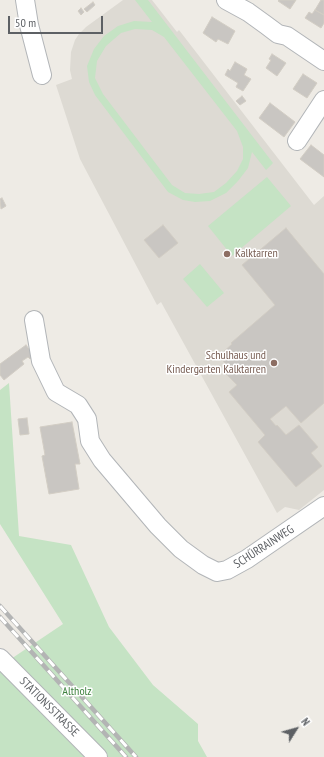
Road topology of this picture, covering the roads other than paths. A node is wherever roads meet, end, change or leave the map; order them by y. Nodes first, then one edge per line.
1 (25, 0) edge
2 (226, 0) edge
3 (243, 6) edge
4 (324, 61) edge
5 (42, 75) dead end
6 (324, 100) edge
7 (297, 141) dead end
8 (34, 320) dead end
9 (324, 506) edge
10 (0, 658) edge
11 (98, 757) edge

1 - 5 street
2 - 3 street
3 - 4 street
6 - 7 street
8 - 9 street, SCHÜRRAINWEG
10 - 11 street, STATIONSSTRASSE

